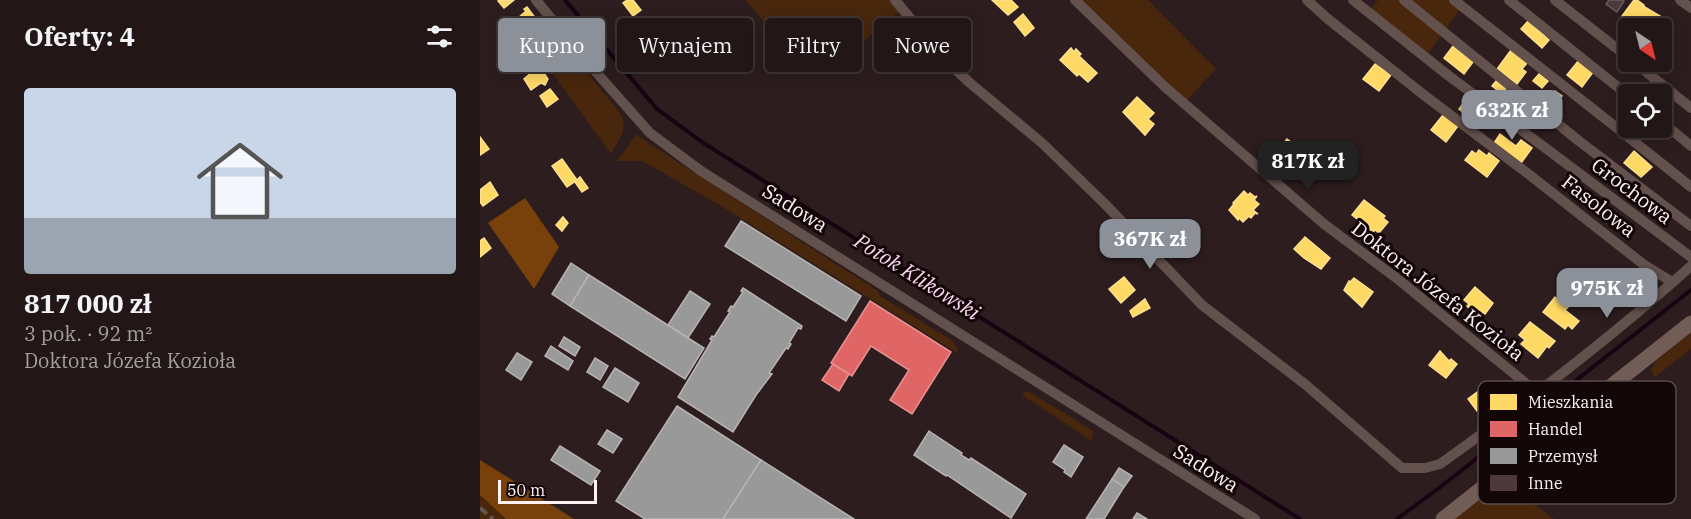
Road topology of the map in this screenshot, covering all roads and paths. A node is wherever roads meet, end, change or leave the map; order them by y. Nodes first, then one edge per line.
1 (536, 0) edge
2 (896, 0) edge
3 (1075, 0) edge
4 (1307, 0) edge
5 (1353, 0) edge
6 (1404, 0) edge
7 (1454, 0) edge
8 (1509, 0) edge
9 (1555, 0) edge
10 (1680, 0) edge
11 (1691, 8) edge
12 (1618, 49) edge
13 (1646, 72) edge
14 (1618, 87) edge
15 (1691, 108) edge
16 (1672, 130) edge
17 (1691, 146) edge
18 (1691, 187) edge
19 (1691, 226) edge
20 (1691, 257) edge
21 (1691, 266) edge
22 (1672, 282) junction
23 (1691, 323) edge
24 (1523, 381) edge
25 (1554, 381) edge
26 (1618, 381) edge
27 (1478, 437) edge
28 (1478, 491) edge
29 (1255, 519) edge
30 (1443, 519) edge

1 - 29 street, Sadowa
2 - 27 street
3 - 24 street, Doktora Józefa Kozioła
4 - 22 street, Fasolowa
5 - 20 street, Grochowa
6 - 19 street, Grochowa
7 - 18 street
8 - 14 street
9 - 12 street
10 - 11 street
13 - 15 street
16 - 17 street
21 - 22 street
22 - 25 street
23 - 26 main road
28 - 30 main road

